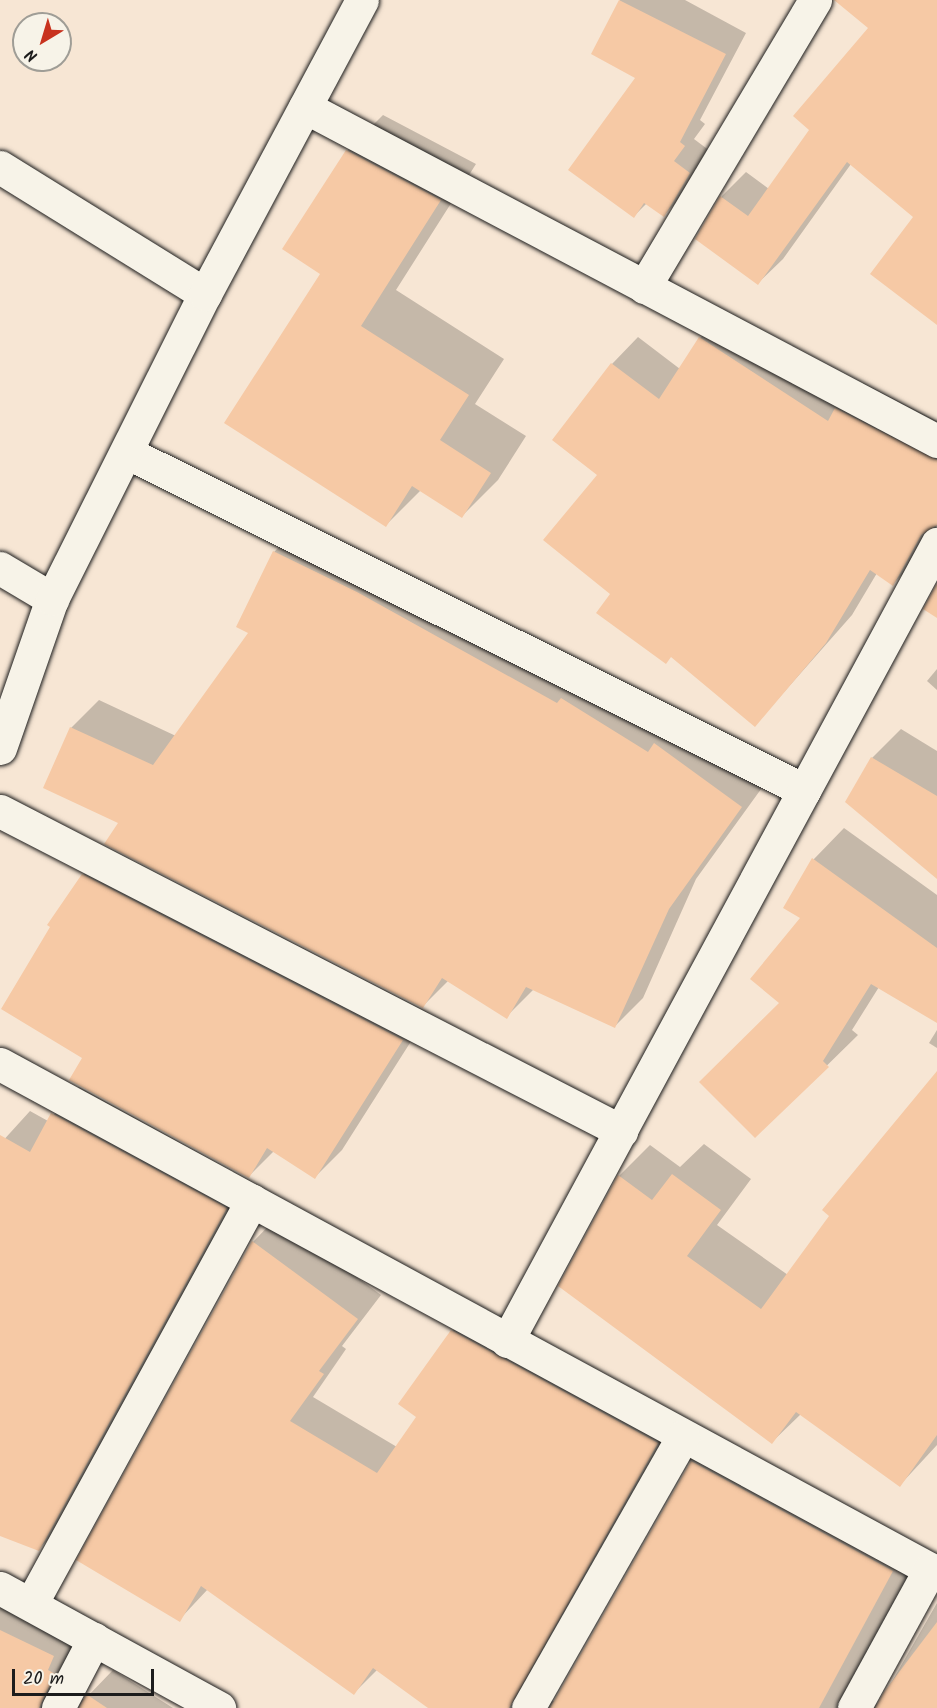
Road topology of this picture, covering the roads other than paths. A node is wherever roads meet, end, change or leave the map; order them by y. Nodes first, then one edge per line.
1 (362, 0) edge
2 (815, 0) edge
3 (305, 107) junction
4 (0, 167) edge
5 (644, 287) junction
6 (205, 294) junction
7 (937, 441) edge
8 (126, 452) junction
9 (937, 544) edge
10 (0, 568) edge
11 (52, 599) junction
12 (0, 748) edge
13 (804, 790) junction
14 (0, 811) edge
15 (0, 1064) edge
16 (621, 1131) junction
17 (252, 1201) junction
18 (507, 1341) junction
19 (683, 1436) junction
20 (934, 1571) edge
21 (0, 1587) edge
22 (32, 1604) junction
23 (94, 1639) junction
24 (58, 1708) edge
25 (219, 1708) edge
26 (528, 1708) edge
27 (854, 1708) edge

1 - 3 street
2 - 5 street
3 - 5 street
3 - 6 street
4 - 6 street
5 - 7 street
6 - 8 street
8 - 11 street
8 - 13 street
9 - 13 street
10 - 11 street
11 - 12 street
13 - 16 street
14 - 16 street
15 - 17 street
16 - 18 street
17 - 18 street
17 - 22 street
18 - 19 street
19 - 20 street
19 - 26 street
20 - 27 street
21 - 22 street
22 - 23 street
23 - 24 street
23 - 25 street

